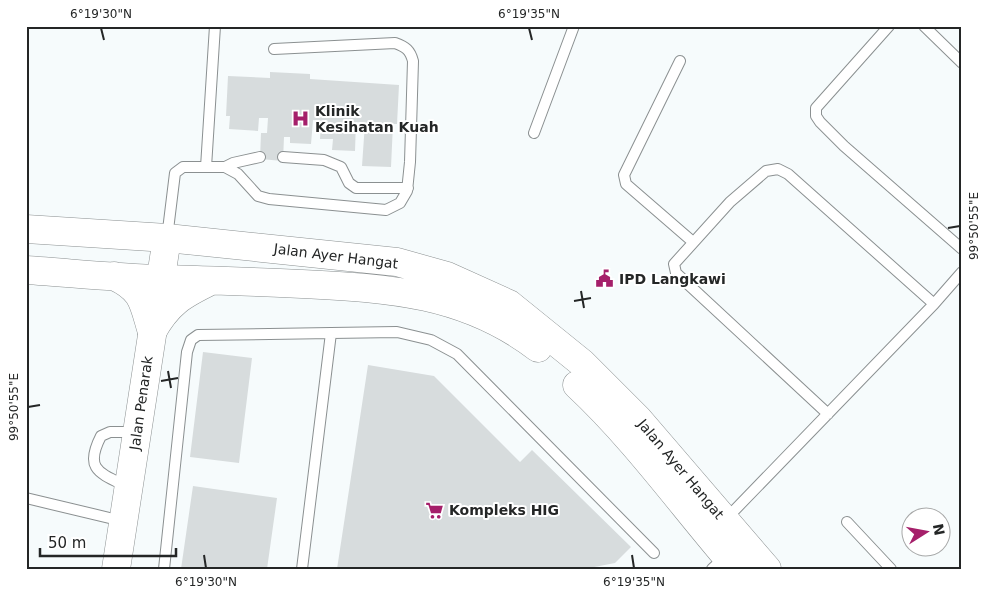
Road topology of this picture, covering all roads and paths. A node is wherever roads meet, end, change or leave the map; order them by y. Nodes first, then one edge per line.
1 (215, 26) edge
2 (574, 26) edge
3 (889, 26) edge
4 (924, 26) edge
5 (274, 49) dead end
6 (680, 61) dead end
7 (962, 63) edge
8 (534, 133) dead end
9 (260, 157) dead end
10 (283, 157) dead end
11 (206, 167) junction
12 (225, 167) junction
13 (408, 188) junction
14 (26, 229) edge
15 (167, 238) junction
16 (693, 242) junction
17 (962, 249) edge
18 (26, 270) edge
19 (962, 272) edge
20 (114, 276) junction
21 (160, 279) junction
22 (214, 280) junction
23 (934, 304) junction
24 (152, 332) junction
25 (331, 333) junction
26 (828, 414) junction
27 (137, 432) junction
28 (128, 487) junction
29 (26, 498) edge
30 (123, 521) junction
31 (847, 522) dead end
32 (716, 527) junction
33 (654, 553) dead end
34 (725, 565) edge
35 (116, 569) edge
36 (164, 569) edge
37 (302, 569) edge
38 (767, 569) edge
39 (891, 569) edge

1 - 11 lane
2 - 8 lane
3 - 17 lane
4 - 7 lane
5 - 13 lane
6 - 16 lane
9 - 12 lane
10 - 13 lane
11 - 12 lane
11 - 15 lane
12 - 13 lane
14 - 15 main road, Jalan Ayer Hangat
15 - 21 main road, Jalan Penarak
15 - 32 main road, Jalan Ayer Hangat
16 - 23 lane
16 - 26 lane
18 - 20 main road, Jalan Ayer Hangat
19 - 23 lane
20 - 21 main road, Jalan Ayer Hangat
20 - 24 main road
21 - 22 main road, Jalan Ayer Hangat
21 - 24 main road, Jalan Penarak
22 - 24 main road
22 - 32 main road, Jalan Ayer Hangat
23 - 26 lane
24 - 27 main road, Jalan Penarak
25 - 33 lane
25 - 36 lane
25 - 37 lane
26 - 32 lane
27 - 28 main road, Jalan Penarak
27 - 28 lane
28 - 30 main road, Jalan Penarak
29 - 30 lane
30 - 35 main road, Jalan Penarak
31 - 39 lane
32 - 34 main road, Jalan Ayer Hangat
32 - 38 main road, Jalan Ayer Hangat

